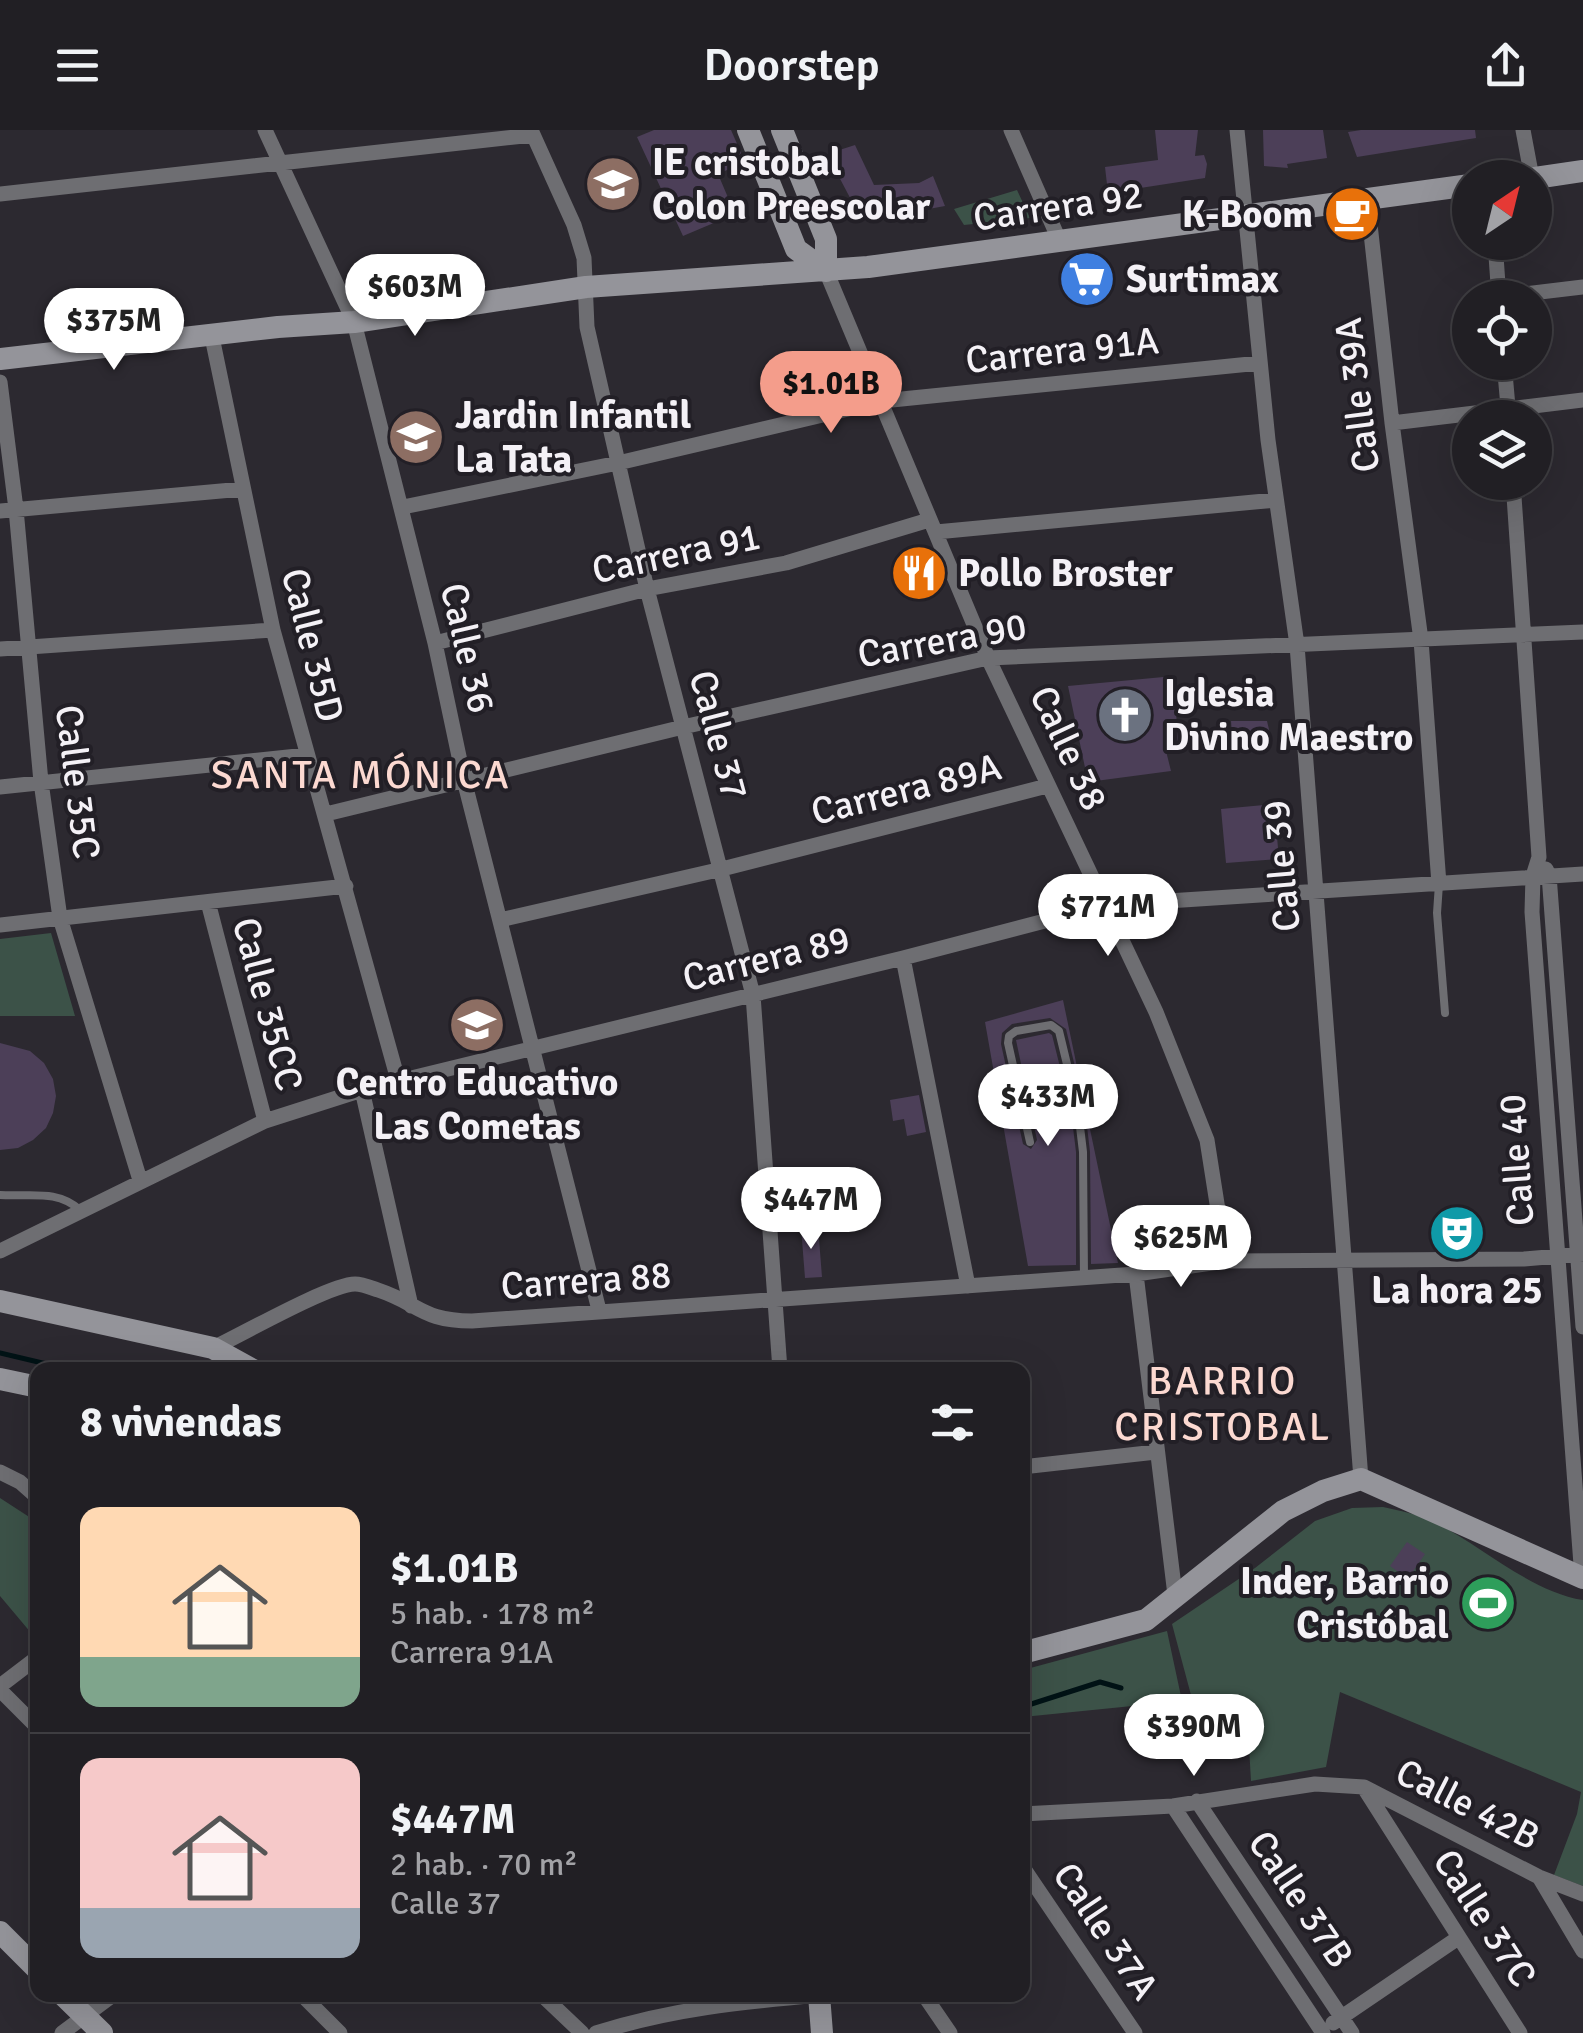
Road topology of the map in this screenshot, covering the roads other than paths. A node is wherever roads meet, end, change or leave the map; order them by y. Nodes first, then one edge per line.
1 (265, 130) edge
2 (748, 130) edge
3 (782, 130) edge
4 (1011, 130) edge
5 (1237, 130) edge
6 (1523, 130) edge
7 (532, 133) edge
8 (1529, 160) edge
9 (278, 162) junction
10 (1583, 171) edge
11 (1552, 175) edge
12 (1452, 188) edge
13 (0, 194) edge
14 (1366, 197) junction
15 (1245, 215) junction
16 (1060, 242) junction
17 (826, 271) junction
18 (586, 287) junction
19 (1583, 287) edge
20 (1552, 291) edge
21 (354, 322) junction
22 (212, 336) junction
23 (0, 359) edge
24 (1260, 363) junction
25 (0, 382) edge
26 (1583, 400) edge
27 (882, 401) junction
28 (1552, 405) edge
29 (1452, 418) edge
30 (1392, 423) junction
31 (618, 463) junction
32 (243, 489) junction
33 (1276, 500) junction
34 (1514, 500) edge
35 (403, 507) junction
36 (8, 510) edge
37 (932, 526) junction
38 (647, 589) junction
39 (273, 630) junction
40 (1583, 632) edge
41 (1524, 635) junction
42 (1421, 640) junction
43 (435, 643) junction
44 (1297, 645) junction
45 (26, 646) junction
46 (0, 649) edge
47 (988, 658) junction
48 (683, 726) junction
49 (308, 754) junction
50 (464, 780) junction
51 (41, 782) junction
52 (1047, 786) junction
53 (0, 787) edge
54 (326, 814) junction
55 (722, 869) junction
56 (1583, 874) edge
57 (1541, 875) junction
58 (1439, 884) junction
59 (346, 886) junction
60 (1317, 890) junction
61 (208, 902) junction
62 (1106, 904) junction
63 (60, 918) junction
64 (500, 920) junction
65 (0, 926) edge
66 (904, 958) junction
67 (752, 995) junction
68 (1445, 1013) dead end
69 (534, 1048) junction
70 (398, 1080) junction
71 (362, 1090) junction
72 (265, 1121) junction
73 (1030, 1142) dead end
74 (140, 1180) junction
75 (0, 1195) edge
76 (80, 1210) junction
77 (0, 1251) edge
78 (1580, 1255) edge
79 (1556, 1256) junction
80 (1343, 1260) junction
81 (1226, 1261) junction
82 (1136, 1274) junction
83 (1084, 1278) junction
84 (968, 1286) junction
85 (0, 1301) edge
86 (776, 1301) junction
87 (411, 1306) junction
88 (599, 1310) junction
89 (1583, 1327) edge
90 (213, 1348) junction
91 (238, 1362) edge
92 (780, 1362) edge
93 (0, 1379) edge
94 (30, 1385) edge
95 (1156, 1452) junction
96 (1030, 1467) edge
97 (0, 1472) edge
98 (1361, 1479) junction
99 (30, 1491) edge
100 (1583, 1578) edge
101 (1176, 1595) junction
102 (1030, 1652) edge
103 (30, 1663) edge
104 (0, 1688) edge
105 (30, 1720) edge
106 (1364, 1788) junction
107 (1196, 1801) junction
108 (1174, 1806) junction
109 (1030, 1814) edge
110 (1539, 1877) junction
111 (1030, 1878) edge
112 (1583, 1894) edge
113 (0, 1932) edge
114 (1458, 1938) junction
115 (1583, 1951) edge
116 (30, 1962) edge
117 (70, 2002) edge
118 (109, 2002) edge
119 (309, 2002) edge
120 (549, 2002) edge
121 (747, 2002) edge
122 (820, 2002) edge
123 (929, 2002) edge
124 (1341, 2018) junction
125 (94, 2025) edge
126 (1321, 2032) edge
127 (62, 2033) edge
128 (340, 2033) edge
129 (582, 2033) edge
130 (596, 2033) edge
131 (822, 2033) edge
132 (950, 2033) edge
133 (1135, 2033) edge
134 (1352, 2033) edge
135 (1520, 2033) edge

1 - 9 street, Calle 36
2 - 17 street, Calle 38
3 - 17 street, Calle 38
4 - 16 street
5 - 15 street, Calle 39
6 - 8 street
7 - 9 street
7 - 18 street, Calle 37
9 - 13 street
9 - 21 street, Calle 36
10 - 11 street
12 - 14 street, Carrera 92
14 - 15 street, Carrera 92
14 - 30 street, Calle 39A
15 - 16 street, Carrera 92
15 - 24 street, Calle 39
16 - 17 street, Carrera 92
17 - 18 street, Carrera 92
17 - 27 street, Calle 38
18 - 21 street, Carrera 92
18 - 31 street, Calle 37
19 - 20 street
21 - 22 street, Carrera 92
21 - 35 street, Calle 36
22 - 23 street, Carrera 92
22 - 32 street, Calle 35D
24 - 27 street, Carrera 91A
24 - 33 street, Calle 39
25 - 36 street, Calle 35C
26 - 28 street
27 - 31 street, Carrera 91A
27 - 37 street, Calle 38
29 - 30 street
30 - 42 street, Calle 39A
31 - 35 street, Carrera 91A
31 - 38 street, Calle 37
32 - 36 street
32 - 39 street, Calle 35D
33 - 37 street, Carrera 91
33 - 44 street, Calle 39
34 - 41 street, Calle 40
35 - 43 street, Calle 36
36 - 45 street, Calle 35C
37 - 38 street, Carrera 91
37 - 47 street, Calle 38
38 - 43 street, Carrera 91
38 - 48 street, Calle 37
39 - 45 street
39 - 49 street, Calle 35D
40 - 41 street, Carrera 90
41 - 42 street, Carrera 90
41 - 57 street, Calle 40
42 - 44 street, Carrera 90
42 - 58 street, Calle 39A
43 - 50 street, Calle 36
44 - 47 street, Carrera 90
44 - 60 street, Calle 39
45 - 46 street
45 - 51 street, Calle 35C
47 - 48 street, Carrera 90
47 - 52 street, Calle 38
48 - 50 street, Carrera 90
48 - 55 street, Calle 37
49 - 51 street
49 - 54 street, Calle 35D
50 - 54 street, Carrera 90
50 - 64 street, Calle 36
51 - 53 street
51 - 63 street, Calle 35C
52 - 55 street, Carrera 89A
52 - 62 street, Calle 38
54 - 59 street, Calle 35D
55 - 64 street, Carrera 89A
55 - 67 street, Calle 37
56 - 57 street, Carrera 89
57 - 58 street, Carrera 89
57 - 78 street, Calle 40
57 - 79 street, Calle 40
58 - 60 street, Carrera 89
58 - 68 lane
59 - 61 street
59 - 70 street, Calle 35D
60 - 62 street, Carrera 89
60 - 80 street, Calle 39
61 - 63 street
61 - 72 street, Calle 35CC
62 - 66 street, Carrera 89
62 - 81 street, Calle 38
63 - 65 street
63 - 74 street, Calle 35C
64 - 69 street, Calle 36
66 - 67 street, Carrera 89
66 - 84 street
67 - 69 street, Carrera 89
67 - 86 street, Calle 37
69 - 70 street, Carrera 89
69 - 88 street, Calle 36
70 - 71 street, Carrera 89
71 - 72 street, Carrera 89
71 - 87 street
72 - 74 street, Carrera 89
73 - 83 lane
74 - 76 street, Carrera 89
75 - 76 lane
76 - 77 street, Carrera 89
78 - 79 street, Carrera 88
78 - 89 street, Calle 40
79 - 80 street, Carrera 88
79 - 100 street, Calle 40
80 - 81 street, Carrera 88
80 - 98 street, Calle 39
81 - 82 street, Carrera 88
82 - 83 street, Carrera 88
82 - 95 street
83 - 84 street, Carrera 88
84 - 86 street, Carrera 88
85 - 90 street
86 - 88 street, Carrera 88
86 - 92 street, Calle 37
87 - 88 street, Carrera 88
87 - 90 street, Carrera 88
90 - 91 street
93 - 94 street
95 - 96 street
95 - 101 street
97 - 99 street
98 - 100 street
98 - 101 street
101 - 102 street
103 - 104 street
104 - 105 street
106 - 107 street, Calle 42B
106 - 110 street, Calle 42B
106 - 114 street, Calle 37C
107 - 108 street, Calle 42B
107 - 124 street, Calle 37B
108 - 109 street, Calle 42B
108 - 126 street, Calle 37B
110 - 112 street, Calle 42B
110 - 115 street
111 - 133 street, Calle 37A
113 - 116 street
114 - 124 street
114 - 135 street, Calle 37C
117 - 125 street
118 - 125 street
119 - 128 street
120 - 129 street
121 - 130 street
122 - 131 street
123 - 132 street
124 - 126 street
124 - 134 street, Calle 37B
125 - 127 street

